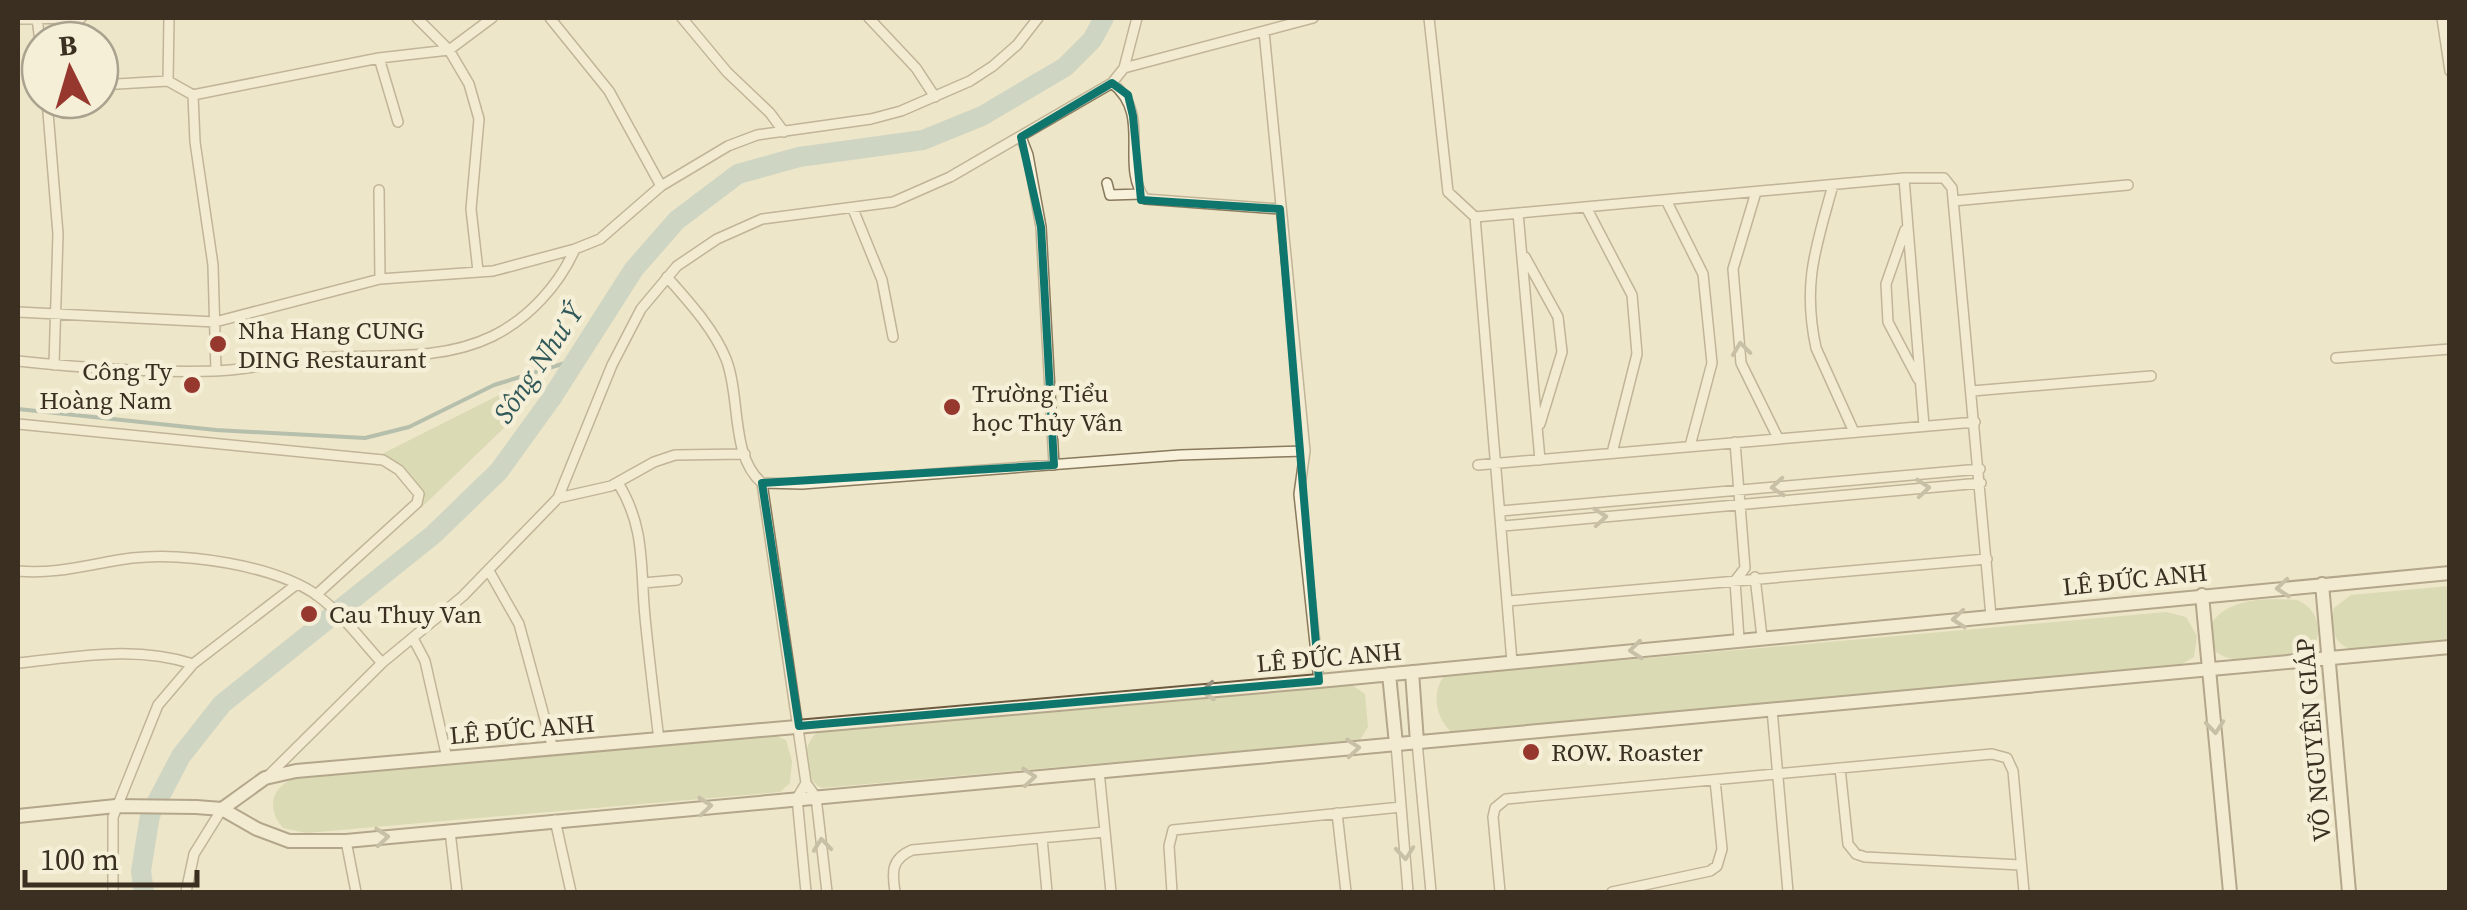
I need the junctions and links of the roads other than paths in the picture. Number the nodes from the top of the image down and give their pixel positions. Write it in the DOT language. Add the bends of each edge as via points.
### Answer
graph roads {
  1 [pos="18,18"];
  2 [pos="82,18"];
  3 [pos="169,18"];
  4 [pos="417,18"];
  5 [pos="492,18"];
  6 [pos="550,18"];
  7 [pos="682,18"];
  8 [pos="869,18"];
  9 [pos="1038,18"];
  10 [pos="1137,18"];
  11 [pos="1313,18"];
  12 [pos="1429,18"];
  13 [pos="2442,18"];
  14 [pos="37,19"];
  15 [pos="1264,31"];
  16 [pos="449,50"];
  17 [pos="379,58"];
  18 [pos="1124,68"];
  19 [pos="2450,70"];
  20 [pos="168,81"];
  21 [pos="1112,83"];
  22 [pos="120,85"];
  23 [pos="193,95"];
  24 [pos="935,97"];
  25 [pos="49,120"];
  26 [pos="398,122"];
  27 [pos="784,132"];
  28 [pos="1021,138"];
  29 [pos="1904,178"];
  30 [pos="1107,183"];
  31 [pos="1833,185"];
  32 [pos="2128,185"];
  33 [pos="661,186"];
  34 [pos="379,190"];
  35 [pos="1756,192"];
  36 [pos="1141,194"];
  37 [pos="1666,200"];
  38 [pos="1953,200"];
  39 [pos="1586,207"];
  40 [pos="853,209"];
  41 [pos="1280,209"];
  42 [pos="1518,213"];
  43 [pos="1475,217"];
  44 [pos="1908,223"];
  45 [pos="575,249"];
  46 [pos="1521,250"];
  47 [pos="478,271"];
  48 [pos="667,278"];
  49 [pos="380,280"];
  50 [pos="18,312"];
  51 [pos="58,314"];
  52 [pos="215,322"];
  53 [pos="893,338"];
  54 [pos="2450,349"];
  55 [pos="2336,358"];
  56 [pos="18,360"];
  57 [pos="54,365"];
  58 [pos="216,371"];
  59 [pos="2151,376"];
  60 [pos="1920,382"];
  61 [pos="1972,392"];
  62 [pos="1975,422"];
  63 [pos="18,424"];
  64 [pos="1924,426"];
  65 [pos="1854,432"];
  66 [pos="1537,433"];
  67 [pos="1778,438"];
  68 [pos="1735,442"];
  69 [pos="1690,446"];
  70 [pos="1305,450"];
  71 [pos="1612,453"];
  72 [pos="745,454"];
  73 [pos="1540,460"];
  74 [pos="1497,464"];
  75 [pos="1054,465"];
  76 [pos="1478,465"];
  77 [pos="1980,469"];
  78 [pos="618,483"];
  79 [pos="1981,483"];
  80 [pos="762,484"];
  81 [pos="1739,490"];
  82 [pos="558,498"];
  83 [pos="1740,505"];
  84 [pos="1501,511"];
  85 [pos="1502,526"];
  86 [pos="1987,559"];
  87 [pos="1746,568"];
  88 [pos="489,570"];
  89 [pos="18,571"];
  90 [pos="2450,573"];
  91 [pos="1758,579"];
  92 [pos="677,580"];
  93 [pos="1735,581"];
  94 [pos="643,583"];
  95 [pos="296,584"];
  96 [pos="2322,584"];
  97 [pos="2202,595"];
  98 [pos="318,596"];
  99 [pos="1508,600"];
  100 [pos="1991,616"];
  101 [pos="1762,636"];
  102 [pos="1739,639"];
  103 [pos="414,640"];
  104 [pos="2450,647"];
  105 [pos="2328,658"];
  106 [pos="1512,662"];
  107 [pos="18,663"];
  108 [pos="382,663"];
  109 [pos="193,664"];
  110 [pos="2210,668"];
  111 [pos="1412,672"];
  112 [pos="1389,674"];
  113 [pos="1319,681"];
  114 [pos="1772,709"];
  115 [pos="799,726"];
  116 [pos="659,740"];
  117 [pos="1417,742"];
  118 [pos="1396,744"];
  119 [pos="553,748"];
  120 [pos="447,758"];
  121 [pos="1840,768"];
  122 [pos="1100,770"];
  123 [pos="1778,774"];
  124 [pos="265,778"];
  125 [pos="1715,780"];
  126 [pos="806,783"];
  127 [pos="816,797"];
  128 [pos="797,798"];
  129 [pos="116,806"];
  130 [pos="1401,807"];
  131 [pos="222,809"];
  132 [pos="1337,814"];
  133 [pos="18,816"];
  134 [pos="555,820"];
  135 [pos="450,831"];
  136 [pos="1105,832"];
  137 [pos="1042,838"];
  138 [pos="346,841"];
  139 [pos="2021,865"];
  140 [pos="113,892"];
  141 [pos="186,892"];
  142 [pos="356,892"];
  143 [pos="457,892"];
  144 [pos="571,892"];
  145 [pos="806,892"];
  146 [pos="827,892"];
  147 [pos="895,892"];
  148 [pos="1047,892"];
  149 [pos="1110,892"];
  150 [pos="1172,892"];
  151 [pos="1346,892"];
  152 [pos="1408,892"];
  153 [pos="1431,892"];
  154 [pos="1500,892"];
  155 [pos="1612,892"];
  156 [pos="1788,892"];
  157 [pos="2024,892"];
  158 [pos="2230,892"];
  159 [pos="2349,892"];
  1 -- 14 [label="street"];
  2 -- 14 [label="street"];
  3 -- 20 [label="street"];
  4 -- 16 [label="street"];
  5 -- 16 [label="street"];
  6 -- 33 [label="street" via="609,91"];
  7 -- 27 [label="street"];
  8 -- 24 [label="street"];
  9 -- 24 [label="street" via="993,66"];
  10 -- 18 [label="street"];
  11 -- 15 [label="street"];
  12 -- 43 [label="street" via="1448,192"];
  13 -- 19 [label="street"];
  15 -- 18 [label="street"];
  15 -- 41 [label="street"];
  16 -- 17 [label="street"];
  16 -- 47 [label="street" via="469,84 478,118 471,208"];
  17 -- 23 [label="street"];
  17 -- 26 [label="street"];
  18 -- 21 [label="street"];
  20 -- 22 [label="street"];
  20 -- 23 [label="street"];
  21 -- 28 [label="street"];
  21 -- 36 [label="street" via="1128,95"];
  23 -- 52 [label="street"];
  24 -- 27 [label="street" via="871,119"];
  25 -- 51 [label="street"];
  27 -- 33 [label="street" via="728,146"];
  28 -- 40 [label="street" via="893,202"];
  28 -- 75 [label="street" via="1041,226"];
  29 -- 31 [label="street"];
  29 -- 38 [label="street" via="1944,178"];
  29 -- 44 [label="street"];
  30 -- 36 [label="street" via="1115,197"];
  31 -- 35 [label="street"];
  31 -- 65 [label="street" via="1808,280 1813,335"];
  32 -- 38 [label="street"];
  33 -- 45 [label="street" via="600,240"];
  34 -- 49 [label="street"];
  35 -- 37 [label="street"];
  67 -- 35 [label="street, one-way" via="1742,362 1736,307 1733,270"];
  36 -- 41 [label="street" via="1150,201"];
  37 -- 39 [label="street"];
  37 -- 69 [label="street" via="1703,274 1712,363"];
  38 -- 61 [label="street"];
  39 -- 42 [label="street"];
  39 -- 71 [label="street" via="1632,295 1638,354"];
  40 -- 48 [label="street" via="762,218 717,239"];
  40 -- 53 [label="street" via="882,280"];
  41 -- 70 [label="street"];
  42 -- 43 [label="street"];
  42 -- 46 [label="street"];
  43 -- 74 [label="street"];
  44 -- 60 [label="street"];
  44 -- 60 [label="street" via="1886,284 1888,322"];
  45 -- 47 [label="street"];
  45 -- 58 [label="street" via="542,299 495,335 466,346"];
  46 -- 66 [label="street"];
  46 -- 66 [label="street" via="1558,317 1562,352"];
  47 -- 49 [label="street"];
  48 -- 72 [label="street" via="726,358"];
  48 -- 82 [label="street" via="641,310 612,366"];
  49 -- 52 [label="street"];
  50 -- 51 [label="street"];
  51 -- 52 [label="street"];
  51 -- 57 [label="street"];
  52 -- 58 [label="street"];
  54 -- 55 [label="street"];
  56 -- 57 [label="street"];
  57 -- 58 [label="street"];
  59 -- 61 [label="street"];
  60 -- 64 [label="street"];
  61 -- 62 [label="street"];
  62 -- 64 [label="street"];
  62 -- 77 [label="street"];
  63 -- 98 [label="street" via="382,460 399,470 418,494 417,503"];
  64 -- 65 [label="street"];
  65 -- 67 [label="street"];
  66 -- 73 [label="street"];
  67 -- 68 [label="street"];
  68 -- 69 [label="street"];
  68 -- 81 [label="street"];
  69 -- 71 [label="street"];
  70 -- 75 [label="street"];
  70 -- 113 [label="street" via="1299,494"];
  71 -- 73 [label="street"];
  72 -- 78 [label="street" via="675,455"];
  72 -- 80 [label="street" via="750,473"];
  73 -- 74 [label="street"];
  74 -- 76 [label="street"];
  74 -- 84 [label="street"];
  75 -- 80 [label="street"];
  77 -- 79 [label="street"];
  77 -- 81 [label="street, one-way"];
  78 -- 82 [label="street"];
  78 -- 94 [label="street" via="640,534"];
  83 -- 79 [label="street, one-way"];
  79 -- 86 [label="street"];
  80 -- 115 [label="street"];
  81 -- 83 [label="street"];
  81 -- 84 [label="street"];
  82 -- 88 [label="street"];
  85 -- 83 [label="street, one-way"];
  83 -- 87 [label="street"];
  84 -- 85 [label="street"];
  85 -- 99 [label="street"];
  86 -- 91 [label="street"];
  86 -- 100 [label="street"];
  87 -- 91 [label="street"];
  87 -- 93 [label="street"];
  88 -- 103 [label="street"];
  88 -- 119 [label="street" via="519,624"];
  89 -- 95 [label="street" via="167,556 241,566"];
  90 -- 96 [label="street, LÊ ĐỨC ANH"];
  91 -- 93 [label="street"];
  91 -- 101 [label="street"];
  92 -- 94 [label="street"];
  93 -- 99 [label="street"];
  93 -- 102 [label="street"];
  94 -- 116 [label="street"];
  95 -- 98 [label="street"];
  95 -- 109 [label="street"];
  96 -- 97 [label="street, LÊ ĐỨC ANH, one-way"];
  96 -- 105 [label="street, VÕ NGUYÊN GIÁP"];
  97 -- 100 [label="street, LÊ ĐỨC ANH"];
  97 -- 110 [label="street"];
  98 -- 108 [label="street"];
  99 -- 106 [label="street"];
  100 -- 101 [label="street, LÊ ĐỨC ANH, one-way"];
  101 -- 102 [label="street, LÊ ĐỨC ANH"];
  102 -- 106 [label="street, LÊ ĐỨC ANH, one-way"];
  103 -- 108 [label="street"];
  103 -- 120 [label="street"];
  104 -- 105 [label="street"];
  105 -- 110 [label="street"];
  105 -- 159 [label="street, VÕ NGUYÊN GIÁP"];
  106 -- 111 [label="street, LÊ ĐỨC ANH"];
  107 -- 109 [label="street" via="120,652"];
  108 -- 124 [label="street"];
  109 -- 129 [label="street" via="151,716"];
  110 -- 114 [label="street"];
  110 -- 158 [label="street, one-way"];
  111 -- 112 [label="street, LÊ ĐỨC ANH"];
  111 -- 117 [label="street"];
  112 -- 113 [label="street, LÊ ĐỨC ANH"];
  112 -- 118 [label="street"];
  113 -- 115 [label="street, LÊ ĐỨC ANH, one-way"];
  114 -- 117 [label="street"];
  114 -- 123 [label="street"];
  115 -- 116 [label="street, LÊ ĐỨC ANH"];
  115 -- 126 [label="street"];
  116 -- 119 [label="street, LÊ ĐỨC ANH"];
  117 -- 118 [label="street"];
  117 -- 153 [label="street"];
  122 -- 118 [label="street, one-way"];
  118 -- 130 [label="street"];
  119 -- 120 [label="street, LÊ ĐỨC ANH"];
  120 -- 124 [label="street, LÊ ĐỨC ANH"];
  121 -- 123 [label="street"];
  121 -- 139 [label="street" via="1848,844 1856,854"];
  121 -- 139 [label="street" via="2007,758 2014,771"];
  127 -- 122 [label="street, one-way"];
  122 -- 136 [label="street"];
  123 -- 125 [label="street"];
  123 -- 156 [label="street"];
  124 -- 131 [label="street, LÊ ĐỨC ANH"];
  125 -- 154 [label="street" via="1506,798 1493,817"];
  125 -- 155 [label="street" via="1718,866"];
  126 -- 127 [label="street"];
  126 -- 128 [label="street"];
  127 -- 128 [label="street"];
  146 -- 127 [label="street, one-way"];
  134 -- 128 [label="street, one-way"];
  128 -- 145 [label="street"];
  129 -- 131 [label="street"];
  129 -- 133 [label="street"];
  129 -- 140 [label="street"];
  130 -- 132 [label="street"];
  130 -- 152 [label="street, one-way"];
  131 -- 138 [label="street" via="274,837"];
  131 -- 141 [label="street" via="194,854"];
  132 -- 150 [label="street" via="1173,830"];
  132 -- 151 [label="street"];
  134 -- 135 [label="street"];
  134 -- 144 [label="street"];
  138 -- 135 [label="street, one-way"];
  135 -- 143 [label="street"];
  136 -- 137 [label="street"];
  136 -- 149 [label="street"];
  137 -- 147 [label="street" via="912,850 894,864"];
  137 -- 148 [label="street"];
  138 -- 142 [label="street"];
  139 -- 157 [label="street"];
}
